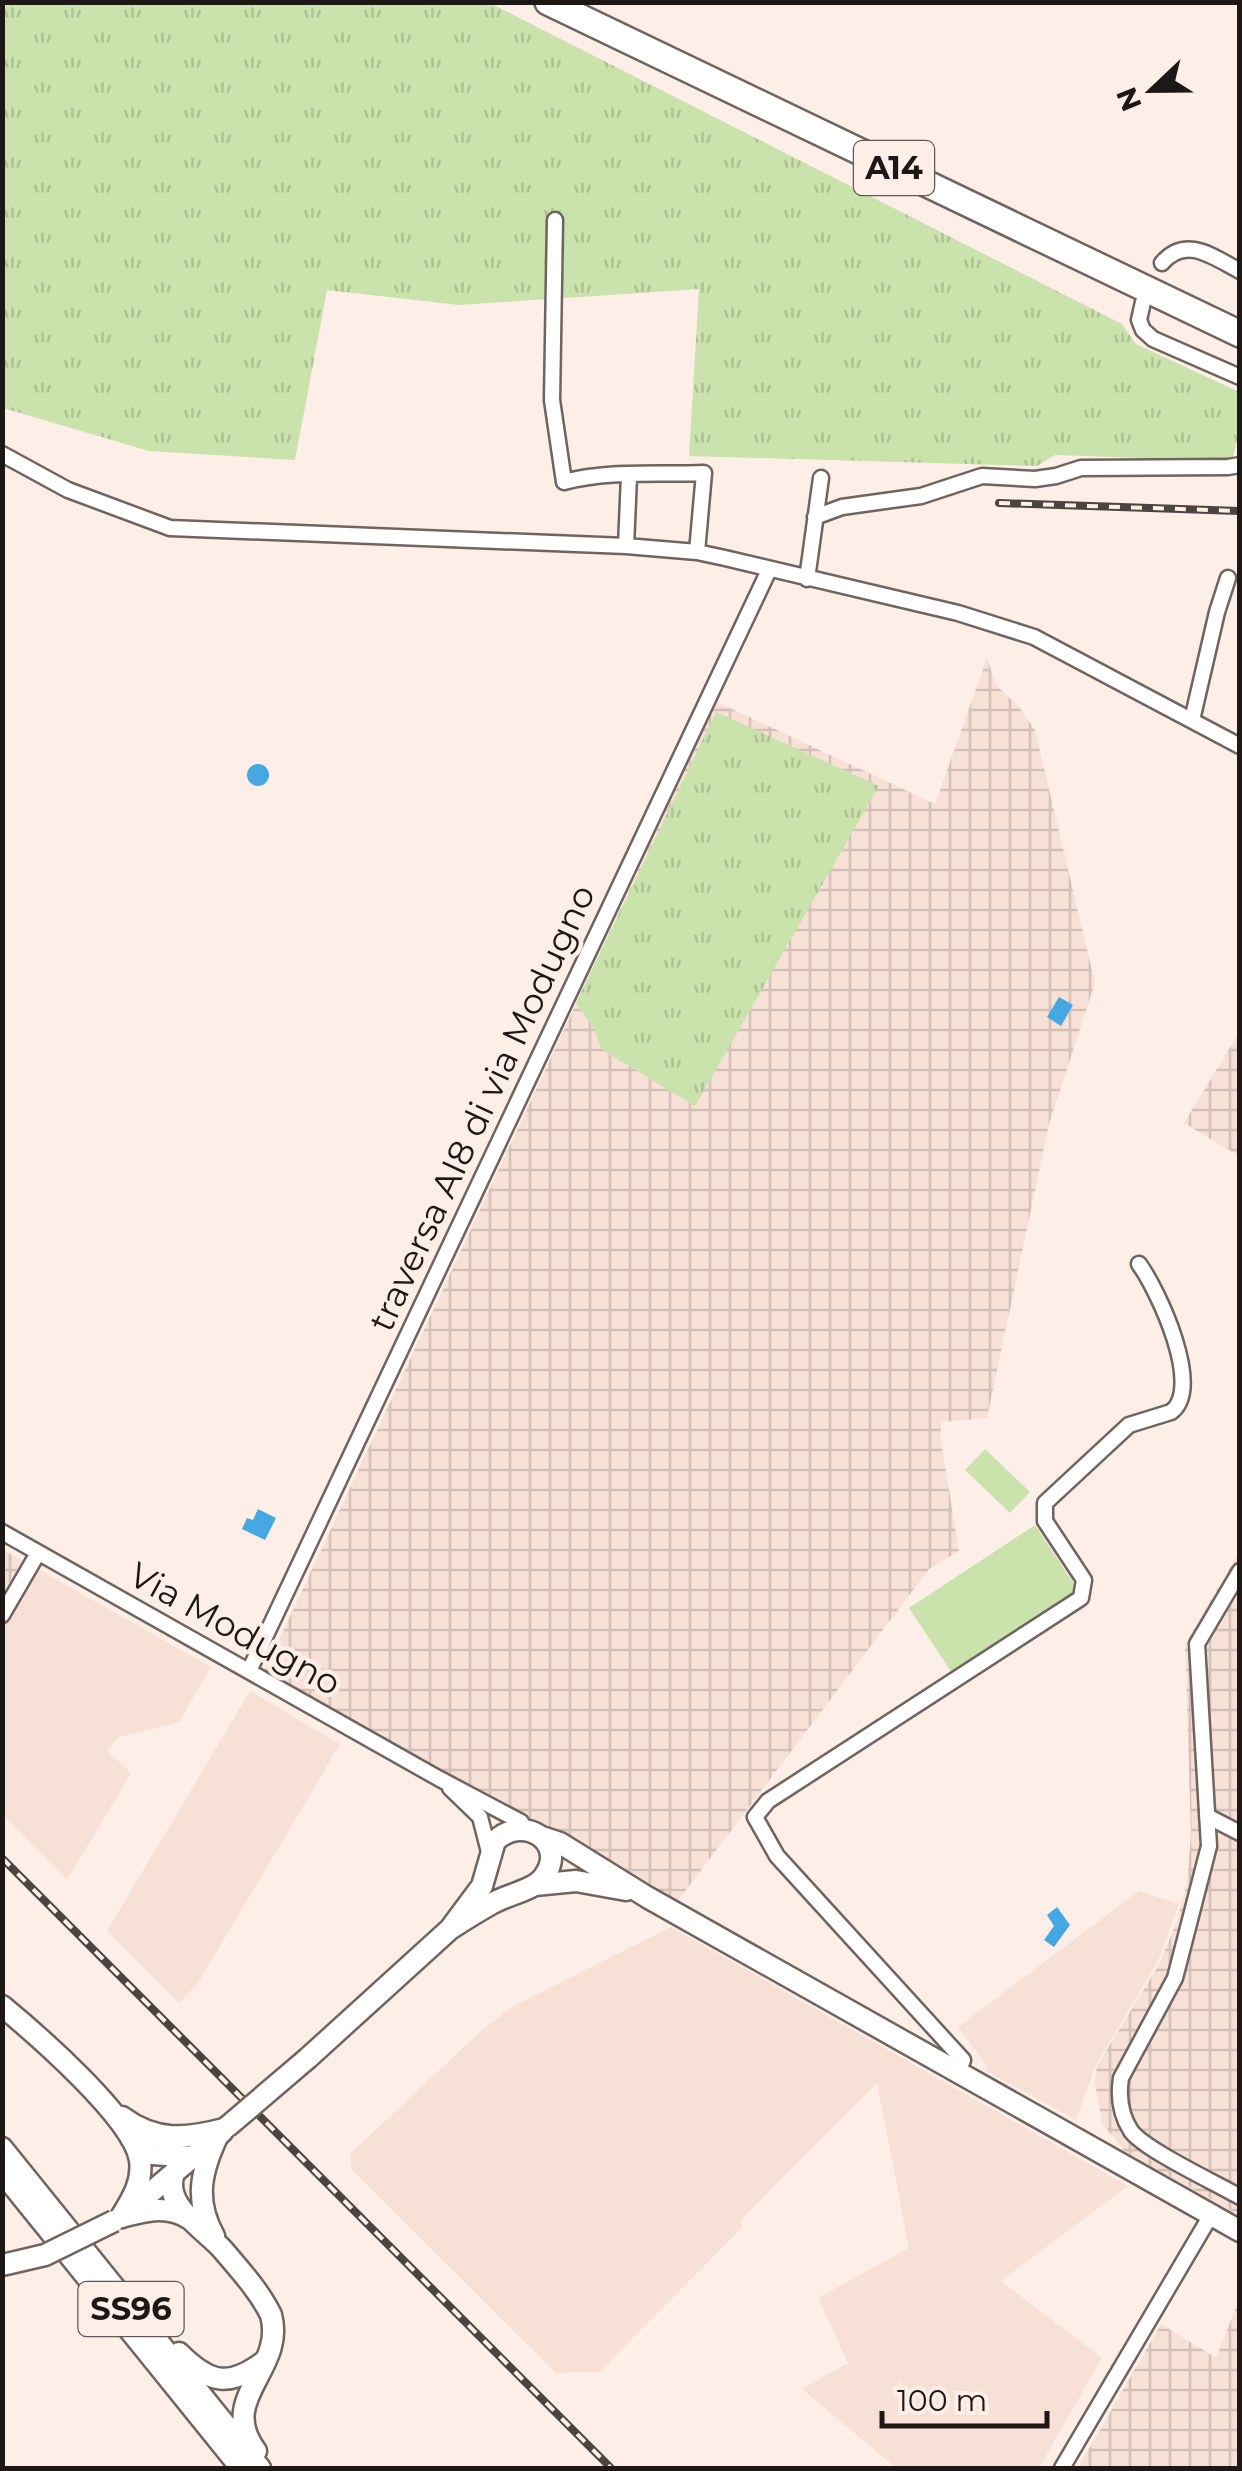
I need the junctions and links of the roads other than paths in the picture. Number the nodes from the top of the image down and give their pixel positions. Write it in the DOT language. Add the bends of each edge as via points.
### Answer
graph roads {
  1 [pos="548,2"];
  2 [pos="584,2"];
  3 [pos="555,220"];
  4 [pos="1162,263"];
  5 [pos="1240,271"];
  6 [pos="1143,302"];
  7 [pos="1240,316"];
  8 [pos="1240,334"];
  9 [pos="1240,377"];
  10 [pos="2,454"];
  11 [pos="1240,465"];
  12 [pos="629,476"];
  13 [pos="821,478"];
  14 [pos="816,517"];
  15 [pos="626,546"];
  16 [pos="697,552"];
  17 [pos="769,570"];
  18 [pos="1228,578"];
  19 [pos="807,579"];
  20 [pos="1192,720"];
  21 [pos="1240,746"];
  22 [pos="1139,1264"];
  23 [pos="2,1532"];
  24 [pos="38,1553"];
  25 [pos="1240,1571"];
  26 [pos="2,1615"];
  27 [pos="250,1671"];
  28 [pos="438,1778"];
  29 [pos="1207,1816"];
  30 [pos="533,1833"];
  31 [pos="1240,1833"];
  32 [pos="490,1859"];
  33 [pos="529,1887"];
  34 [pos="648,1896"];
  35 [pos="450,1929"];
  36 [pos="2,1996"];
  37 [pos="2,2006"];
  38 [pos="34,2032"];
  39 [pos="958,2072"];
  40 [pos="104,2103"];
  41 [pos="223,2131"];
  42 [pos="131,2138"];
  43 [pos="6,2156"];
  44 [pos="192,2158"];
  45 [pos="174,2173"];
  46 [pos="1240,2197"];
  47 [pos="1211,2215"];
  48 [pos="118,2219"];
  49 [pos="190,2219"];
  50 [pos="1240,2231"];
  51 [pos="220,2247"];
  52 [pos="88,2255"];
  53 [pos="2,2266"];
  54 [pos="267,2359"];
  55 [pos="241,2468"];
  56 [pos="260,2468"];
  57 [pos="270,2468"];
  58 [pos="1062,2468"];
  1 -- 8 [label="highway, A14"];
  2 -- 7 [label="highway, A14"];
  3 -- 12 [label="street" via="552,400 564,482 600,473"];
  4 -- 5 [label="street" via="1174,252 1197,248"];
  6 -- 9 [label="street" via="1139,320 1148,335"];
  10 -- 15 [label="street" via="68,490 170,528"];
  11 -- 14 [label="street" via="975,477 921,496"];
  12 -- 15 [label="street"];
  12 -- 16 [label="street" via="704,473"];
  13 -- 14 [label="street"];
  14 -- 19 [label="street"];
  15 -- 16 [label="street"];
  16 -- 17 [label="street"];
  17 -- 19 [label="street"];
  17 -- 27 [label="street, traversa AI8 di via Modugno"];
  18 -- 20 [label="street"];
  19 -- 20 [label="street" via="1034,637"];
  20 -- 21 [label="street"];
  22 -- 39 [label="street" via="1170,1326 1182,1396 1171,1412 1128,1425 1045,1503 1044,1522 1084,1580 1081,1598 768,1800 756,1817 778,1856 963,2060"];
  23 -- 24 [label="street, Via Modugno"];
  24 -- 26 [label="street"];
  24 -- 27 [label="street, Via Modugno"];
  25 -- 29 [label="street" via="1197,1644"];
  27 -- 28 [label="street, Via Modugno"];
  28 -- 30 [label="street, Via Modugno"];
  28 -- 32 [label="street, Via Modugno" via="480,1817"];
  29 -- 31 [label="street"];
  29 -- 46 [label="street" via="1209,1846 1175,1978 1121,2078 1120,2106 1142,2141"];
  30 -- 32 [label="main road" via="504,1832"];
  30 -- 33 [label="main road" via="550,1854 550,1867"];
  30 -- 34 [label="main road"];
  32 -- 33 [label="main road" via="501,1883"];
  32 -- 35 [label="main road" via="476,1898"];
  33 -- 34 [label="main road" via="576,1881"];
  33 -- 35 [label="main road"];
  34 -- 39 [label="main road"];
  35 -- 41 [label="main road, bridge"];
  36 -- 38 [label="main road"];
  37 -- 38 [label="main road"];
  38 -- 40 [label="main road"];
  39 -- 47 [label="main road"];
  40 -- 41 [label="main road" via="158,2136"];
  40 -- 42 [label="main road"];
  41 -- 44 [label="main road"];
  41 -- 51 [label="main road" via="204,2164 200,2194"];
  42 -- 44 [label="main road" via="153,2154"];
  42 -- 48 [label="main road" via="140,2170"];
  43 -- 52 [label="main road, SS96"];
  43 -- 55 [label="main road, SS96"];
  44 -- 45 [label="main road"];
  45 -- 48 [label="main road"];
  45 -- 49 [label="main road" via="173,2194"];
  47 -- 50 [label="main road"];
  47 -- 58 [label="street"];
  48 -- 49 [label="main road" via="160,2210"];
  48 -- 53 [label="main road, bridge" via="46,2254"];
  49 -- 51 [label="main road"];
  51 -- 54 [label="main road" via="272,2315 274,2342"];
  52 -- 54 [label="main road" via="206,2376 235,2378"];
  52 -- 56 [label="main road, SS96"];
  54 -- 57 [label="main road" via="242,2416 248,2439"];
}
